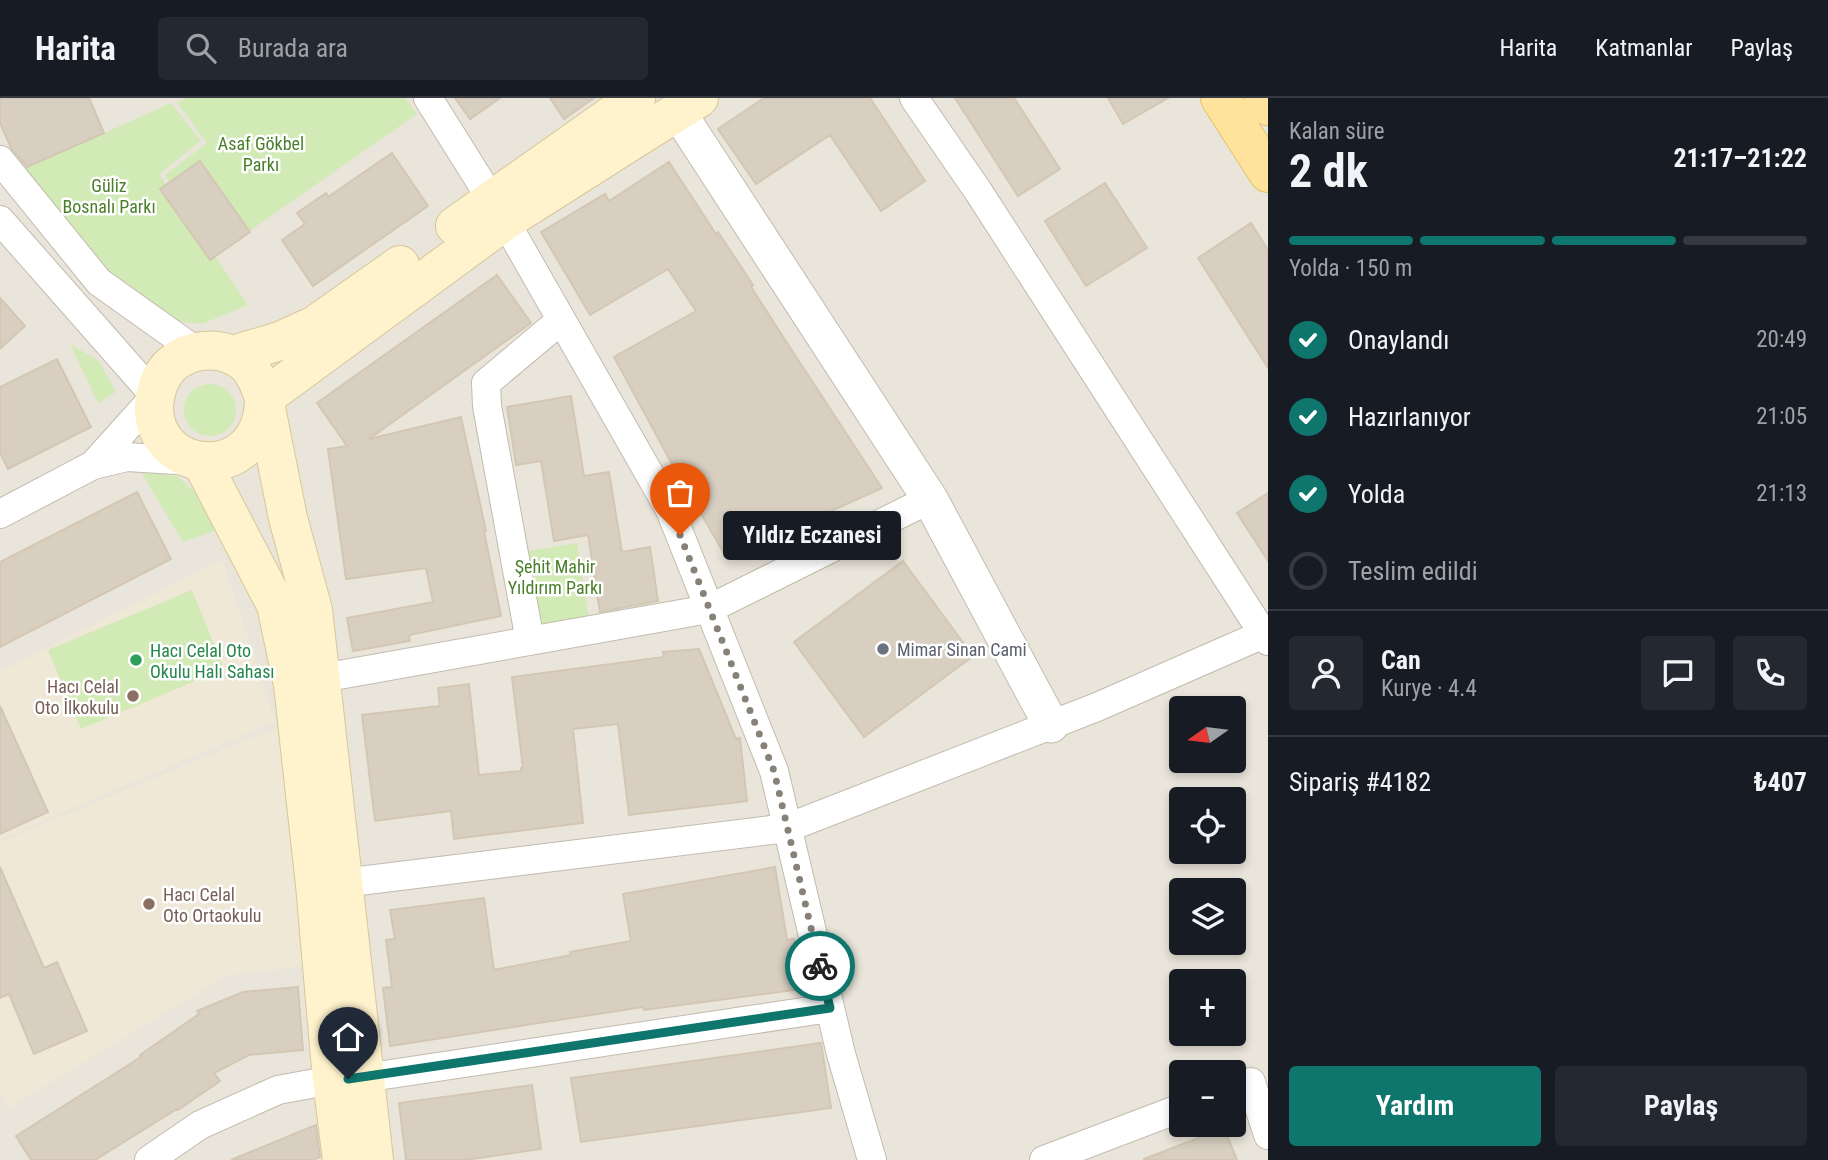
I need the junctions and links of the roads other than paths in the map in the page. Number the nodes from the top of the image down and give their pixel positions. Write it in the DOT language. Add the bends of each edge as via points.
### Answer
graph roads {
  1 [pos="428,98"];
  2 [pos="636,98"];
  3 [pos="914,98"];
  4 [pos="1220,98"];
  5 [pos="1263,98"];
  6 [pos="682,103"];
  7 [pos="1268,106"];
  8 [pos="0,160"];
  9 [pos="1268,173"];
  10 [pos="498,210"];
  11 [pos="44,215"];
  12 [pos="6,237"];
  13 [pos="560,321"];
  14 [pos="214,353"];
  15 [pos="155,396"];
  16 [pos="264,398"];
  17 [pos="201,461"];
  18 [pos="93,466"];
  19 [pos="930,499"];
  20 [pos="0,514"];
  21 [pos="709,609"];
  22 [pos="1267,636"];
  23 [pos="530,641"];
  24 [pos="322,678"];
  25 [pos="1051,725"];
  26 [pos="787,828"];
  27 [pos="343,883"];
  28 [pos="830,1008"];
  29 [pos="348,1079"];
  30 [pos="1251,1083"];
  31 [pos="1169,1113"];
  32 [pos="1268,1135"];
  33 [pos="149,1160"];
  34 [pos="342,1160"];
  35 [pos="374,1160"];
  36 [pos="872,1160"];
  37 [pos="1044,1160"];
  1 -- 10 [label="street"];
  2 -- 10 [label="main road"];
  3 -- 22 [label="street"];
  4 -- 9 [label="main road"];
  5 -- 7 [label="main road"];
  6 -- 10 [label="main road"];
  6 -- 19 [label="street"];
  8 -- 11 [label="street"];
  10 -- 13 [label="street"];
  10 -- 14 [label="main road" via="315,325 280,341"];
  10 -- 16 [label="main road"];
  11 -- 12 [label="street"];
  11 -- 14 [label="street" via="99,282"];
  12 -- 15 [label="street"];
  13 -- 21 [label="street" via="670,510"];
  13 -- 23 [label="street" via="486,383"];
  14 -- 15 [label="main road" via="181,357 159,380"];
  14 -- 16 [label="main road" via="247,365 259,380"];
  15 -- 17 [label="main road" via="159,431 184,456"];
  15 -- 18 [label="street"];
  16 -- 17 [label="main road" via="264,415 249,445 218,461"];
  16 -- 24 [label="main road" via="288,518 313,611"];
  17 -- 18 [label="street" via="127,457"];
  17 -- 29 [label="main road" via="276,605 294,699 315,885"];
  18 -- 20 [label="street"];
  19 -- 21 [label="street"];
  19 -- 25 [label="street"];
  21 -- 23 [label="street"];
  21 -- 26 [label="street" via="774,771"];
  22 -- 25 [label="street"];
  23 -- 24 [label="street"];
  24 -- 27 [label="main road"];
  25 -- 26 [label="street"];
  26 -- 27 [label="street"];
  26 -- 28 [label="street"];
  27 -- 29 [label="main road"];
  28 -- 29 [label="street"];
  28 -- 36 [label="street"];
  29 -- 33 [label="street" via="278,1090 201,1125"];
  29 -- 34 [label="main road"];
  29 -- 35 [label="main road"];
  30 -- 32 [label="street"];
  31 -- 37 [label="street"];
}
